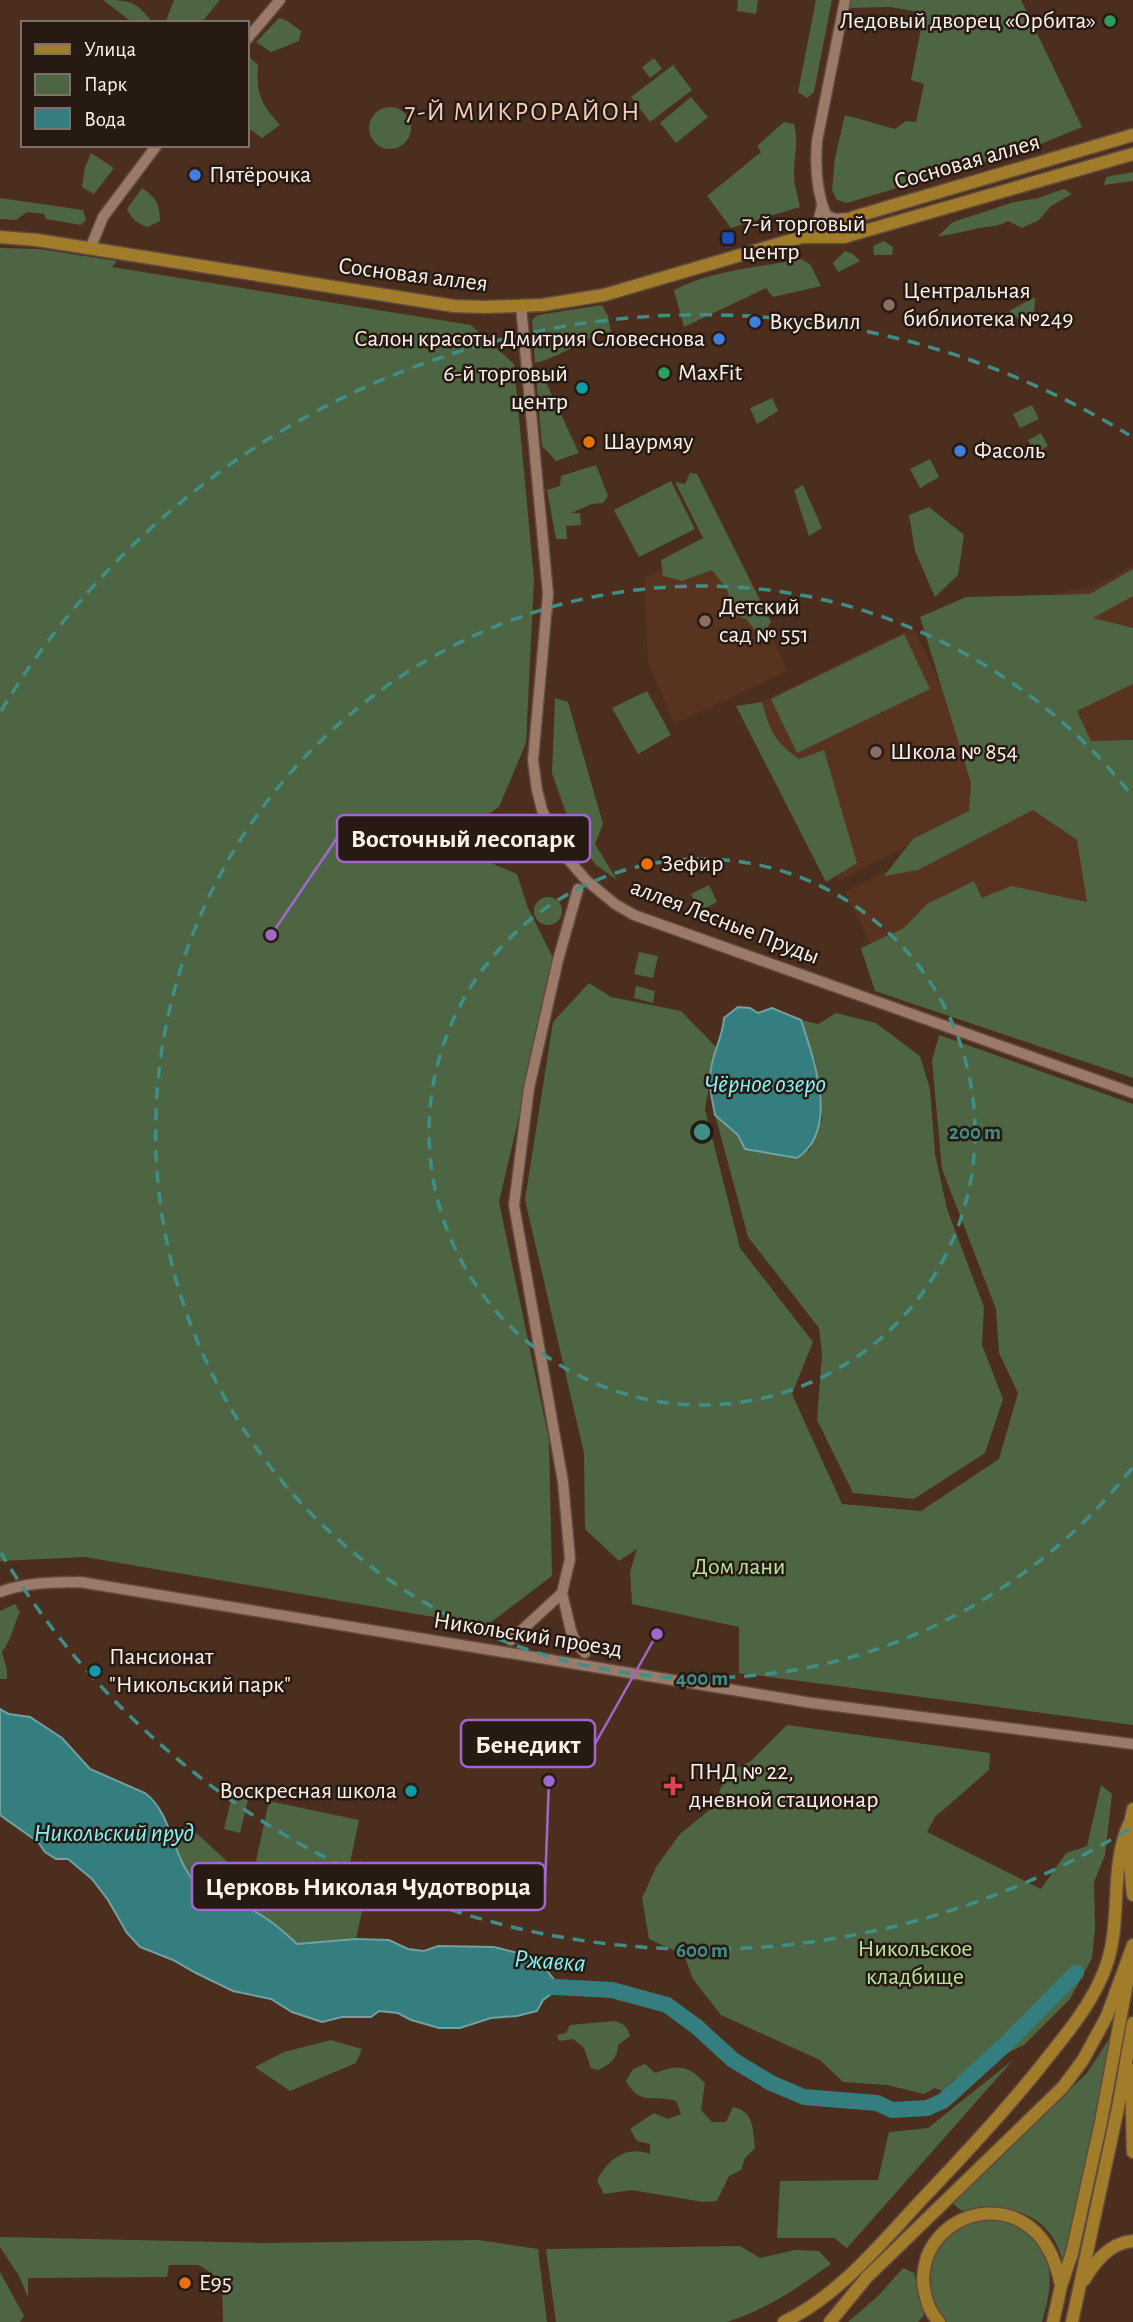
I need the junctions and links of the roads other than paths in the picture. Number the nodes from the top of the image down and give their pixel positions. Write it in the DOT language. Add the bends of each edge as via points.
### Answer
graph roads {
  1 [pos="280,0"];
  2 [pos="845,0"];
  3 [pos="248,38"];
  4 [pos="1133,135"];
  5 [pos="156,147"];
  6 [pos="1133,154"];
  7 [pos="822,206"];
  8 [pos="851,218"];
  9 [pos="815,232"];
  10 [pos="0,237"];
  11 [pos="90,249"];
  12 [pos="521,306"];
  13 [pos="578,889"];
  14 [pos="1133,1093"];
  15 [pos="0,1592"];
  16 [pos="562,1593"];
  17 [pos="511,1640"];
  18 [pos="585,1653"];
  19 [pos="1133,1744"];
  20 [pos="1133,1809"];
  21 [pos="1131,1826"];
  22 [pos="1118,1866"];
  23 [pos="1133,1895"];
  24 [pos="1133,1904"];
  25 [pos="1133,1945"];
  26 [pos="1133,2023"];
  27 [pos="1130,2041"];
  28 [pos="1133,2152"];
  29 [pos="1133,2241"];
  30 [pos="1061,2286"];
  31 [pos="1080,2287"];
  32 [pos="784,2322"];
  33 [pos="830,2322"];
  34 [pos="939,2322"];
  35 [pos="1053,2322"];
  36 [pos="1072,2322"];
  1 -- 3 [label="street"];
  2 -- 7 [label="street" via="817,141"];
  4 -- 8 [label="main road, Сосновая аллея"];
  5 -- 11 [label="street" via="103,217"];
  6 -- 9 [label="main road, Сосновая аллея" via="844,236"];
  7 -- 8 [label="street" via="830,218"];
  7 -- 9 [label="street"];
  8 -- 9 [label="main road, Сосновая аллея"];
  9 -- 12 [label="main road, Сосновая аллея" via="607,294"];
  10 -- 11 [label="main road, Сосновая аллея"];
  11 -- 12 [label="main road, Сосновая аллея" via="454,306"];
  12 -- 14 [label="street, аллея Лесные Пруды" via="548,594 533,760 542,810 560,850 586,880 634,915"];
  13 -- 16 [label="street" via="528,1088 514,1205 563,1482 570,1559"];
  15 -- 19 [label="street, Никольский проезд" via="41,1583 80,1582 812,1703"];
  16 -- 17 [label="street"];
  16 -- 18 [label="street" via="575,1646"];
  20 -- 21 [label="main road"];
  21 -- 22 [label="main road" via="1122,1840"];
  21 -- 23 [label="main road"];
  22 -- 24 [label="main road"];
  22 -- 32 [label="main road" via="1112,1949 1100,1982 1073,2025 999,2118 858,2267"];
  25 -- 30 [label="main road" via="1101,2122"];
  25 -- 33 [label="main road" via="1107,2016 1070,2078 867,2277"];
  26 -- 27 [label="main road"];
  27 -- 28 [label="main road"];
  27 -- 31 [label="main road"];
  29 -- 31 [label="main road" via="1110,2249"];
  30 -- 34 [label="main road" via="1047,2246 1025,2223 999,2214 972,2215 941,2233 924,2265 926,2301"];
  30 -- 35 [label="main road"];
  31 -- 36 [label="main road"];
}
